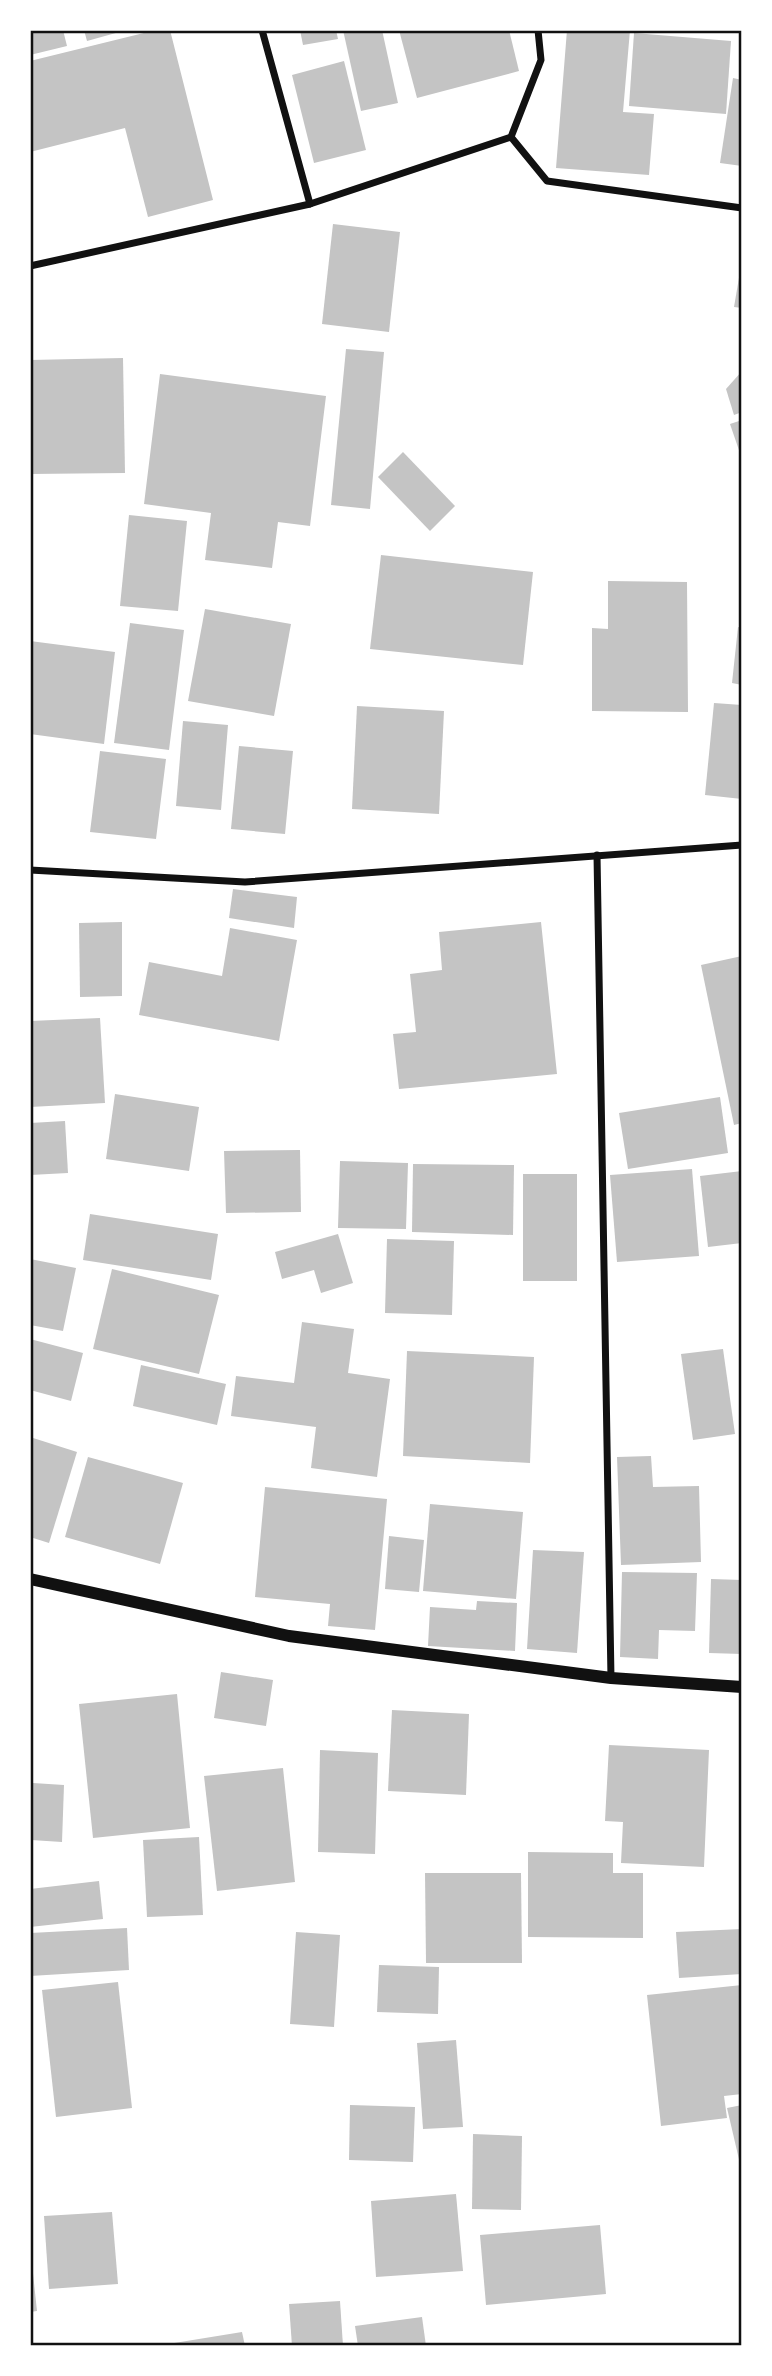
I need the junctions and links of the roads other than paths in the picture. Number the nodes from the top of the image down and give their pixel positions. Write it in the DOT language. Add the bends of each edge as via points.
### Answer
graph roads {
  1 [pos="262,30"];
  2 [pos="538,30"];
  3 [pos="511,136"];
  4 [pos="310,204"];
  5 [pos="742,208"];
  6 [pos="30,266"];
  7 [pos="742,845"];
  8 [pos="597,855"];
  9 [pos="30,870"];
  10 [pos="30,1579"];
  11 [pos="611,1678"];
  12 [pos="742,1687"];
  1 -- 4 [label="street"];
  2 -- 3 [label="street" via="541,60"];
  3 -- 4 [label="street"];
  3 -- 5 [label="street" via="547,181"];
  4 -- 6 [label="street"];
  7 -- 8 [label="street"];
  8 -- 9 [label="street" via="245,882"];
  8 -- 11 [label="street"];
  10 -- 11 [label="street" via="289,1636"];
  11 -- 12 [label="street"];
}
